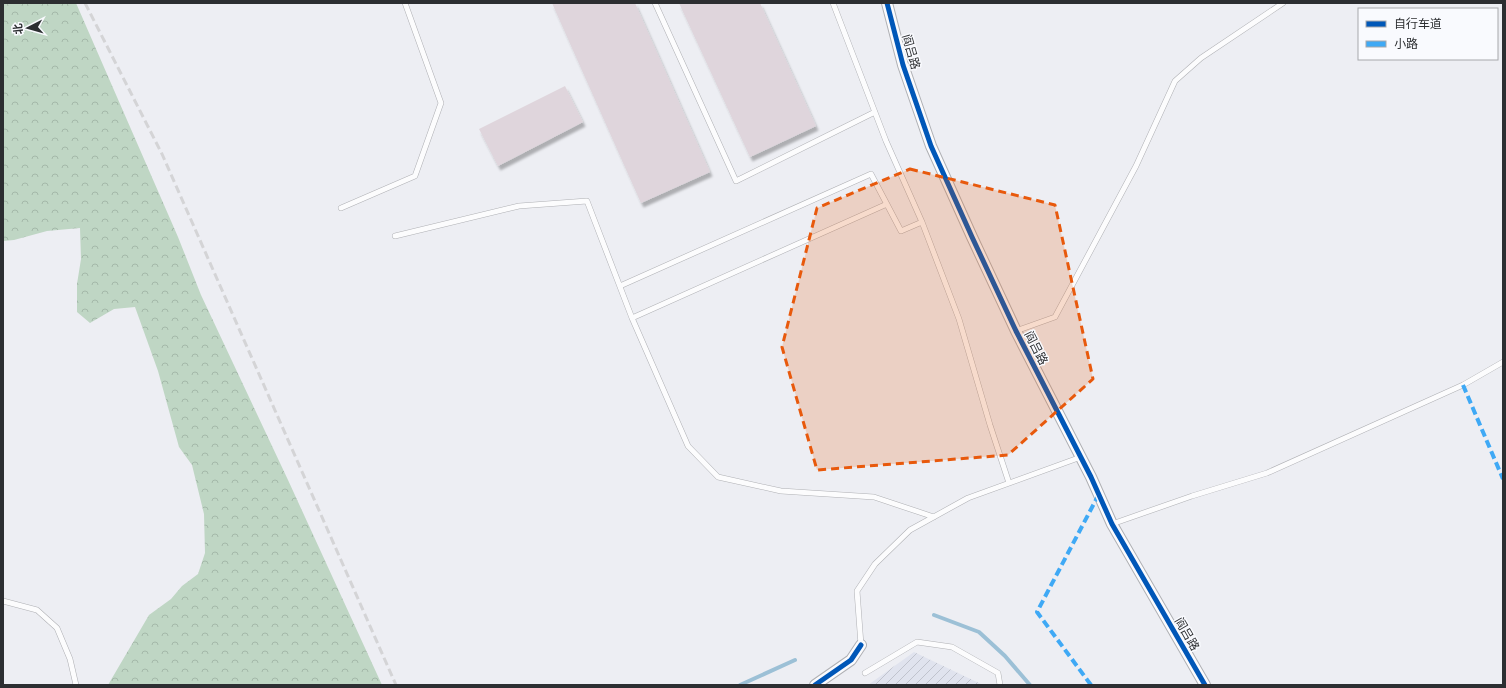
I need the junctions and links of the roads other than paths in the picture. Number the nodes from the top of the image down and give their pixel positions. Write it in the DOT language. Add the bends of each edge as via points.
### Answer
graph roads {
  1 [pos="405,3"];
  2 [pos="656,3"];
  3 [pos="833,3"];
  4 [pos="887,3"];
  5 [pos="1283,3"];
  6 [pos="875,112"];
  7 [pos="887,204"];
  8 [pos="341,208"];
  9 [pos="922,222"];
  10 [pos="396,236"];
  11 [pos="620,286"];
  12 [pos="632,318"];
  13 [pos="1016,331"];
  14 [pos="1503,362"];
  15 [pos="1081,457"];
  16 [pos="1009,483"];
  17 [pos="934,517"];
  18 [pos="1112,524"];
  19 [pos="3,601"];
  20 [pos="860,645"];
  21 [pos="865,673"];
  22 [pos="76,685"];
  23 [pos="815,685"];
  24 [pos="1000,685"];
  25 [pos="1205,685"];
  1 -- 8 [label="lane" via="441,103 415,176"];
  2 -- 6 [label="lane" via="736,181"];
  3 -- 6 [label="lane"];
  4 -- 13 [label="street, 阎吕路" via="903,65 931,146"];
  5 -- 13 [label="lane" via="1201,58 1175,81 1136,166 1055,317"];
  6 -- 9 [label="lane"];
  7 -- 9 [label="lane" via="901,230"];
  7 -- 11 [label="lane" via="871,174"];
  7 -- 12 [label="lane"];
  9 -- 16 [label="lane" via="959,319"];
  10 -- 11 [label="lane" via="519,206 587,201"];
  11 -- 12 [label="lane"];
  12 -- 17 [label="lane" via="688,446 718,478 780,492 874,497"];
  13 -- 15 [label="street, 阎吕路"];
  14 -- 18 [label="lane" via="1463,385 1267,473"];
  15 -- 16 [label="lane"];
  15 -- 18 [label="street, 阎吕路"];
  16 -- 17 [label="lane" via="968,498"];
  17 -- 20 [label="lane" via="910,530 875,564 857,590"];
  18 -- 25 [label="street, 阎吕路"];
  19 -- 22 [label="lane" via="37,610 57,628 70,659"];
  20 -- 23 [label="street" via="851,660"];
  21 -- 24 [label="lane" via="917,642 952,647 998,672"];
}
